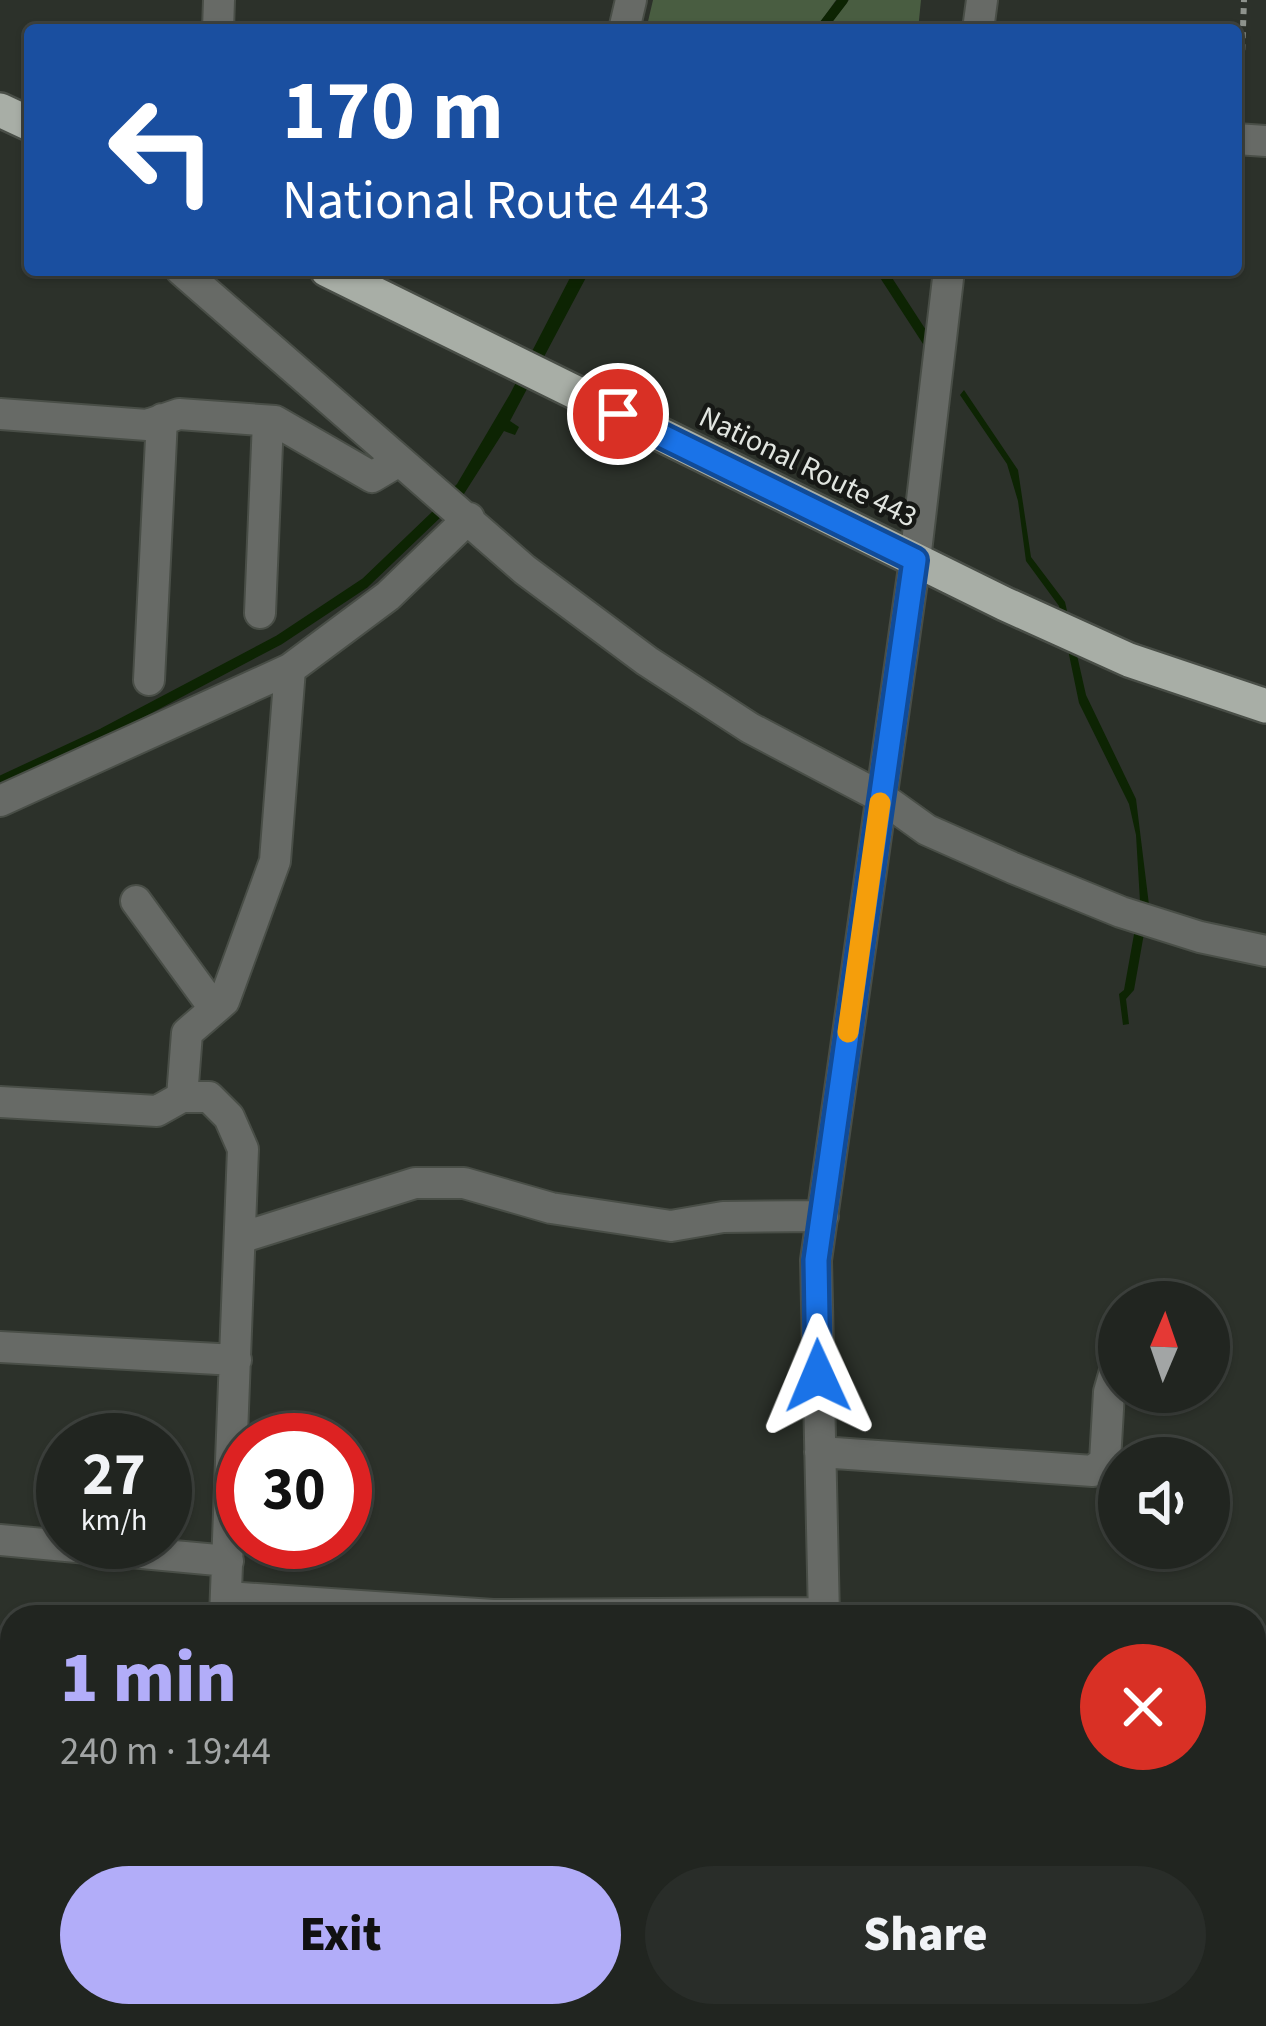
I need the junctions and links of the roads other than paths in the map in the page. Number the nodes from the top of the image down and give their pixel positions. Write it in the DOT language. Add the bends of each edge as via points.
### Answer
graph roads {
  1 [pos="188,276"];
  2 [pos="339,276"];
  3 [pos="948,276"];
  4 [pos="0,414"];
  5 [pos="162,419"];
  6 [pos="268,421"];
  7 [pos="399,461"];
  8 [pos="469,518"];
  9 [pos="915,560"];
  10 [pos="260,614"];
  11 [pos="290,669"];
  12 [pos="149,680"];
  13 [pos="1266,706"];
  14 [pos="881,796"];
  15 [pos="0,801"];
  16 [pos="136,902"];
  17 [pos="1266,951"];
  18 [pos="214,1008"];
  19 [pos="182,1097"];
  20 [pos="0,1102"];
  21 [pos="823,1216"];
  22 [pos="240,1238"];
  23 [pos="0,1347"];
  24 [pos="236,1360"];
  25 [pos="234,1413"];
  26 [pos="1108,1413"];
  27 [pos="820,1452"];
  28 [pos="0,1540"];
  29 [pos="216,1561"];
  30 [pos="229,1569"];
  31 [pos="226,1605"];
  32 [pos="824,1605"];
  1 -- 7 [label="street"];
  2 -- 9 [label="highway, National Route 443"];
  3 -- 9 [label="street"];
  4 -- 5 [label="street" via="147,425"];
  5 -- 6 [label="street"];
  5 -- 12 [label="street"];
  6 -- 7 [label="street" via="372,477"];
  6 -- 10 [label="street"];
  7 -- 8 [label="street"];
  8 -- 11 [label="street" via="388,596"];
  8 -- 14 [label="street" via="647,661 750,728"];
  9 -- 13 [label="highway, National Route 443" via="1130,660"];
  9 -- 14 [label="street"];
  11 -- 15 [label="street"];
  11 -- 18 [label="street" via="275,860 224,1000"];
  14 -- 17 [label="street" via="927,830 1121,912"];
  14 -- 21 [label="street"];
  16 -- 18 [label="street"];
  18 -- 19 [label="street" via="187,1033"];
  19 -- 20 [label="street" via="158,1111"];
  19 -- 22 [label="street" via="209,1096 243,1149"];
  21 -- 22 [label="street" via="723,1216 671,1226 550,1208 464,1183 415,1184"];
  21 -- 27 [label="street" via="816,1260"];
  22 -- 24 [label="street"];
  23 -- 24 [label="street"];
  24 -- 25 [label="street"];
  26 -- 27 [label="street" via="1105,1461 1093,1471"];
  27 -- 32 [label="street"];
  28 -- 29 [label="street"];
  30 -- 31 [label="street"];
}
